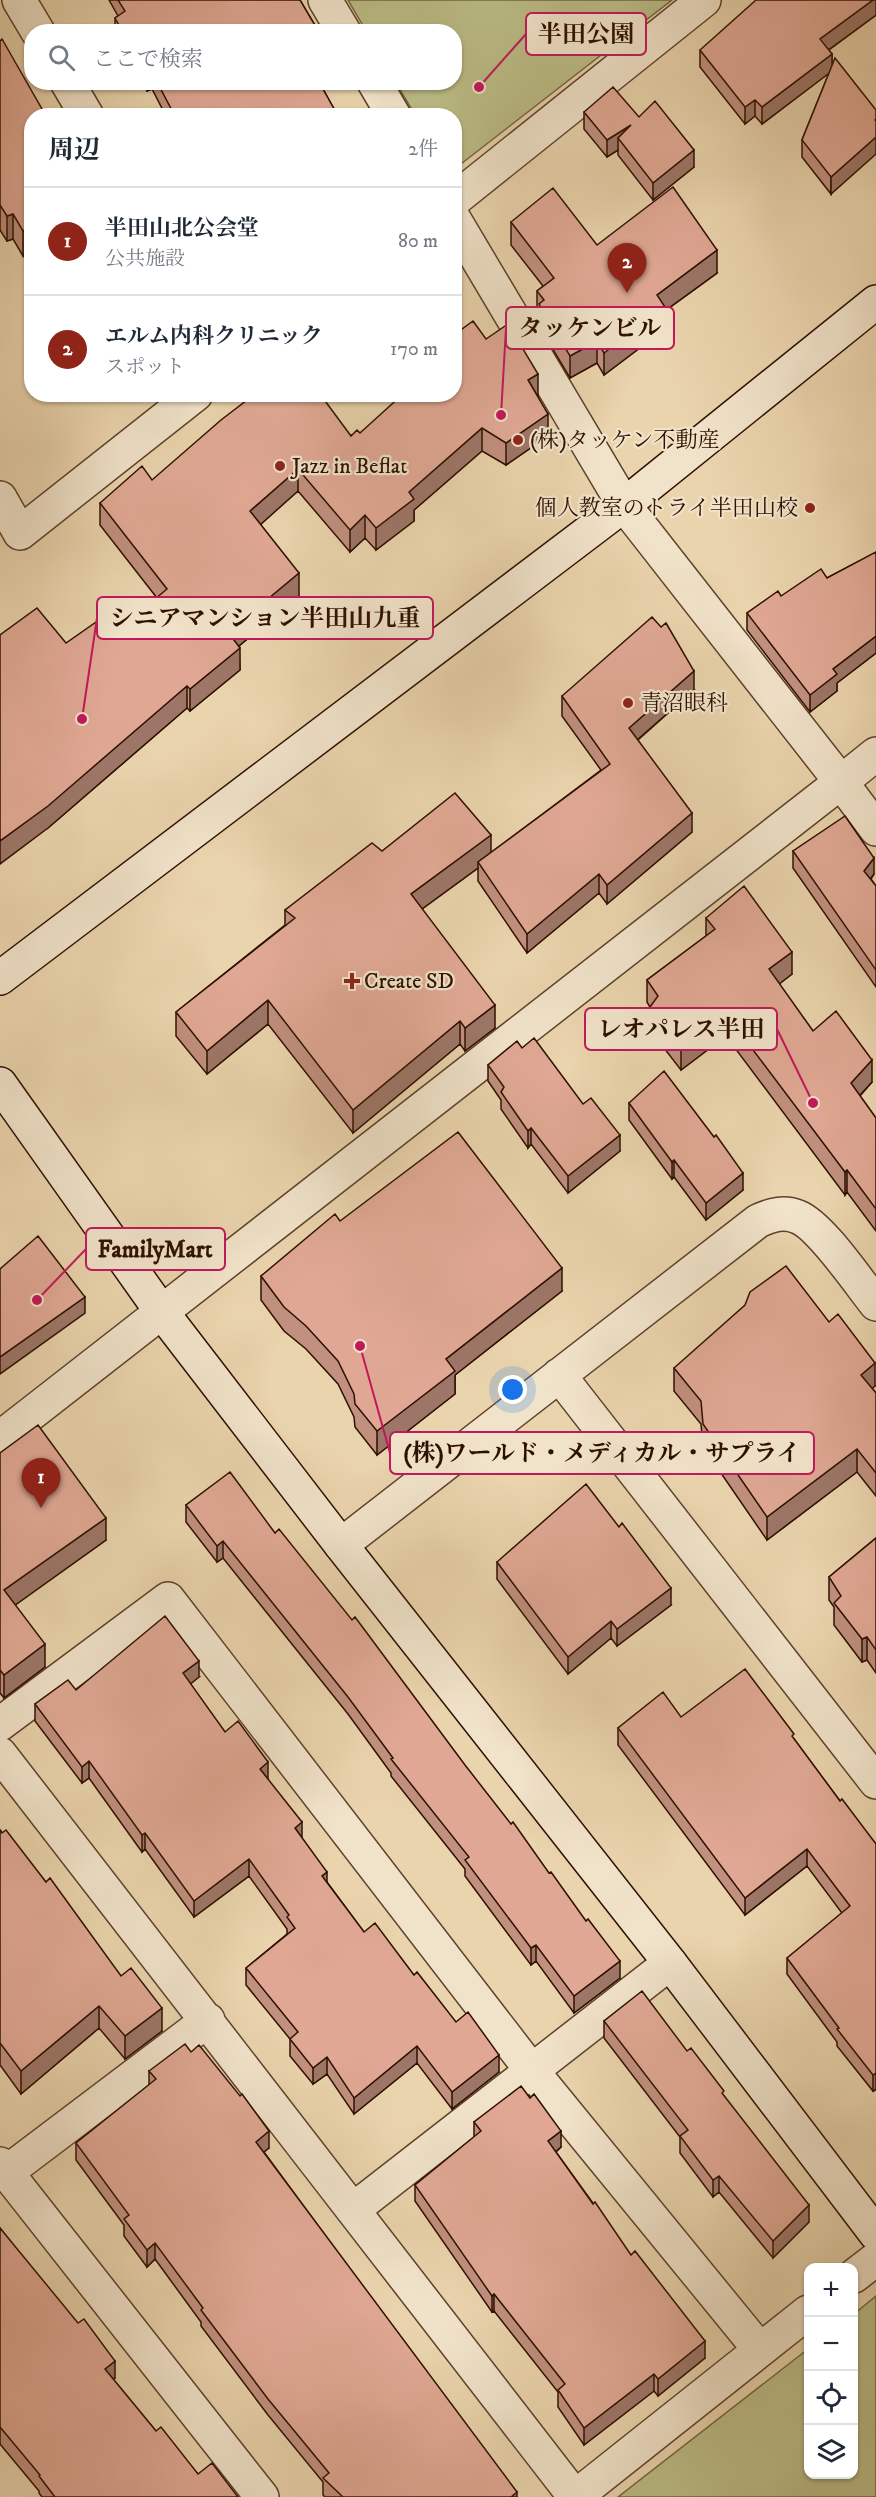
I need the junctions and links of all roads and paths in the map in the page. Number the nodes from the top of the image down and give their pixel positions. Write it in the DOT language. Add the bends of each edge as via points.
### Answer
graph roads {
  1 [pos="19,0"];
  2 [pos="326,0"];
  3 [pos="704,0"];
  4 [pos="33,24"];
  5 [pos="340,24"];
  6 [pos="72,90"];
  7 [pos="379,90"];
  8 [pos="82,108"];
  9 [pos="389,108"];
  10 [pos="462,194"];
  11 [pos="462,232"];
  12 [pos="876,302"];
  13 [pos="186,402"];
  14 [pos="0,498"];
  15 [pos="624,505"];
  16 [pos="876,754"];
  17 [pos="841,782"];
  18 [pos="876,828"];
  19 [pos="0,978"];
  20 [pos="0,1084"];
  21 [pos="876,1304"];
  22 [pos="161,1311"];
  23 [pos="559,1375"];
  24 [pos="0,1438"];
  25 [pos="341,1545"];
  26 [pos="0,1724"];
  27 [pos="0,1754"];
  28 [pos="876,1782"];
  29 [pos="670,1963"];
  30 [pos="208,2020"];
  31 [pos="532,2071"];
  32 [pos="3,2168"];
  33 [pos="354,2210"];
  34 [pos="876,2234"];
  35 [pos="876,2259"];
  36 [pos="858,2273"];
  37 [pos="804,2315"];
  38 [pos="760,2350"];
  39 [pos="262,2497"];
  40 [pos="575,2497"];
  1 -- 4 [label="street"];
  2 -- 5 [label="street"];
  3 -- 10 [label="street"];
  6 -- 8 [label="street"];
  7 -- 9 [label="street"];
  11 -- 15 [label="street"];
  12 -- 15 [label="street"];
  13 -- 14 [label="street" via="20,533"];
  15 -- 17 [label="street"];
  15 -- 19 [label="street"];
  16 -- 17 [label="street"];
  17 -- 18 [label="street"];
  17 -- 22 [label="street"];
  20 -- 22 [label="street"];
  21 -- 23 [label="street" via="812,1224 797,1216 777,1213 758,1221"];
  22 -- 24 [label="street"];
  22 -- 25 [label="street"];
  23 -- 25 [label="street"];
  23 -- 28 [label="street"];
  25 -- 29 [label="street"];
  26 -- 31 [label="street" via="168,1599"];
  27 -- 30 [label="street"];
  29 -- 31 [label="street"];
  29 -- 34 [label="street"];
  30 -- 32 [label="street"];
  30 -- 33 [label="street"];
  31 -- 33 [label="street"];
  31 -- 38 [label="street"];
  32 -- 39 [label="street"];
  33 -- 40 [label="street"];
  35 -- 36 [label="street"];
  37 -- 38 [label="street"];
  38 -- 40 [label="street"];
}
